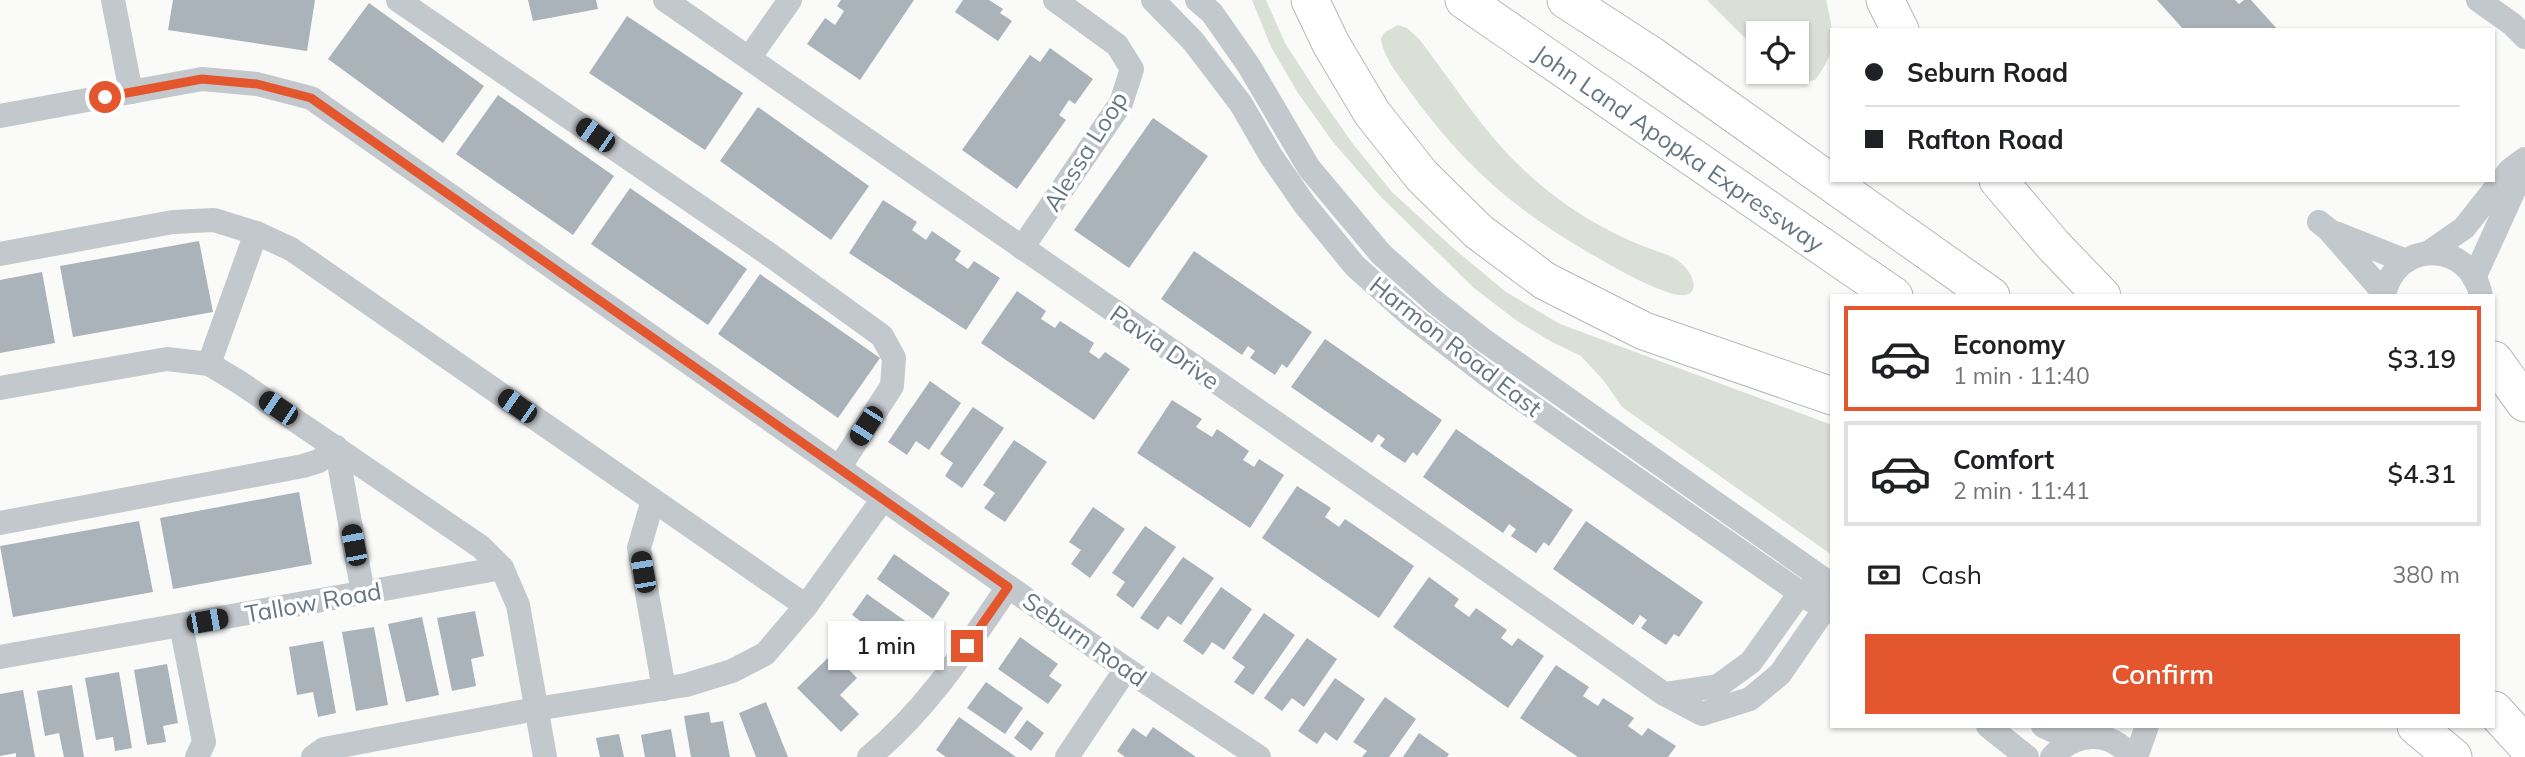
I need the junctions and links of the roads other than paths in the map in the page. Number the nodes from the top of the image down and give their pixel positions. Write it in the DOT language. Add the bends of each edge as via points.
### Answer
graph roads {
  1 [pos="113,0"];
  2 [pos="398,0"];
  3 [pos="665,0"];
  4 [pos="790,0"];
  5 [pos="1055,0"];
  6 [pos="1153,0"];
  7 [pos="1197,0"];
  8 [pos="1310,0"];
  9 [pos="1464,0"];
  10 [pos="1566,0"];
  11 [pos="1584,0"];
  12 [pos="1885,0"];
  13 [pos="2478,0"];
  14 [pos="1899,28"];
  15 [pos="2525,37"];
  16 [pos="1651,55"];
  17 [pos="749,58"];
  18 [pos="131,92"];
  19 [pos="0,116"];
  20 [pos="2525,159"];
  21 [pos="2525,166"];
  22 [pos="1830,182"];
  23 [pos="1830,182"];
  24 [pos="2000,182"];
  25 [pos="256,233"];
  26 [pos="1022,248"];
  27 [pos="0,254"];
  28 [pos="2417,257"];
  29 [pos="2478,287"];
  30 [pos="1891,294"];
  31 [pos="1988,294"];
  32 [pos="2100,294"];
  33 [pos="2384,294"];
  34 [pos="2495,361"];
  35 [pos="209,364"];
  36 [pos="0,388"];
  37 [pos="1830,395"];
  38 [pos="2525,403"];
  39 [pos="336,447"];
  40 [pos="839,468"];
  41 [pos="883,499"];
  42 [pos="653,500"];
  43 [pos="0,523"];
  44 [pos="502,568"];
  45 [pos="1830,584"];
  46 [pos="1008,587"];
  47 [pos="363,593"];
  48 [pos="1800,593"];
  49 [pos="806,606"];
  50 [pos="1828,612"];
  51 [pos="181,625"];
  52 [pos="0,657"];
  53 [pos="1126,669"];
  54 [pos="664,689"];
  55 [pos="1664,694"];
  56 [pos="536,709"];
  57 [pos="2495,711"];
  58 [pos="1991,728"];
  59 [pos="2054,728"];
  60 [pos="2146,728"];
  61 [pos="2418,728"];
  62 [pos="2431,728"];
  63 [pos="2089,734"];
  64 [pos="2525,744"];
  65 [pos="197,757"];
  66 [pos="313,757"];
  67 [pos="545,757"];
  68 [pos="869,757"];
  69 [pos="1067,757"];
  70 [pos="1259,757"];
  71 [pos="2027,757"];
  72 [pos="2052,757"];
  73 [pos="2131,757"];
  74 [pos="2136,757"];
  75 [pos="2453,757"];
  76 [pos="2460,757"];
  1 -- 18 [label="street"];
  2 -- 40 [label="street" via="882,336 894,358 892,386"];
  3 -- 17 [label="street, Pavia Drive"];
  4 -- 17 [label="street"];
  5 -- 26 [label="street, Alessa Loop" via="1117,45 1132,69 1121,103"];
  6 -- 48 [label="street, Harmon Road East" via="1241,104 1270,156 1355,266 1491,378"];
  7 -- 45 [label="street, Harmon Road East" via="1212,13 1249,66 1309,168 1381,254 1482,339"];
  8 -- 37 [label="highway" via="1371,113 1422,176 1479,232 1545,281 1644,331"];
  9 -- 30 [label="highway, John Land Apopka Expressway"];
  10 -- 16 [label="highway"];
  11 -- 16 [label="highway"];
  12 -- 14 [label="highway"];
  13 -- 15 [label="street"];
  16 -- 23 [label="highway"];
  17 -- 26 [label="street, Pavia Drive"];
  18 -- 19 [label="street, Seburn Road"];
  18 -- 40 [label="street, Seburn Road" via="202,79 257,84 311,98"];
  20 -- 28 [label="street" via="2510,170 2464,228"];
  21 -- 29 [label="street"];
  22 -- 31 [label="highway"];
  24 -- 32 [label="highway"];
  25 -- 27 [label="street" via="214,220 173,222"];
  25 -- 35 [label="street"];
  25 -- 42 [label="street" via="291,249"];
  26 -- 55 [label="street, Pavia Drive"];
  28 -- 29 [label="street" via="2444,254 2459,261"];
  28 -- 33 [label="street" via="2389,278"];
  28 -- 33 [label="street" via="2324,226"];
  34 -- 38 [label="highway"];
  35 -- 36 [label="street" via="167,359"];
  35 -- 39 [label="street"];
  39 -- 43 [label="street" via="319,461 303,466"];
  39 -- 44 [label="street" via="481,547"];
  39 -- 47 [label="street"];
  40 -- 41 [label="street, Seburn Road"];
  41 -- 46 [label="street, Seburn Road"];
  41 -- 49 [label="street"];
  42 -- 49 [label="street"];
  42 -- 54 [label="street" via="639,548"];
  44 -- 47 [label="street, Tallow Road"];
  44 -- 56 [label="street" via="518,605"];
  45 -- 48 [label="street"];
  45 -- 50 [label="street, Pavia Drive"];
  46 -- 53 [label="street, Seburn Road"];
  46 -- 68 [label="street" via="940,687"];
  47 -- 51 [label="street, Tallow Road"];
  48 -- 50 [label="street, Harmon Road East"];
  48 -- 55 [label="street" via="1751,662 1718,686"];
  49 -- 54 [label="street" via="765,654 732,671"];
  50 -- 55 [label="street, Pavia Drive" via="1780,674 1750,699 1702,714"];
  51 -- 52 [label="street, Tallow Road"];
  51 -- 65 [label="street" via="204,742"];
  53 -- 69 [label="street"];
  53 -- 70 [label="street, Seburn Road"];
  54 -- 56 [label="street"];
  56 -- 66 [label="street" via="324,749"];
  56 -- 67 [label="street"];
  57 -- 64 [label="highway"];
  58 -- 71 [label="street"];
  59 -- 63 [label="street"];
  60 -- 74 [label="street"];
  61 -- 75 [label="highway"];
  62 -- 76 [label="highway"];
  63 -- 72 [label="street"];
  63 -- 73 [label="street" via="2115,742"];
}
